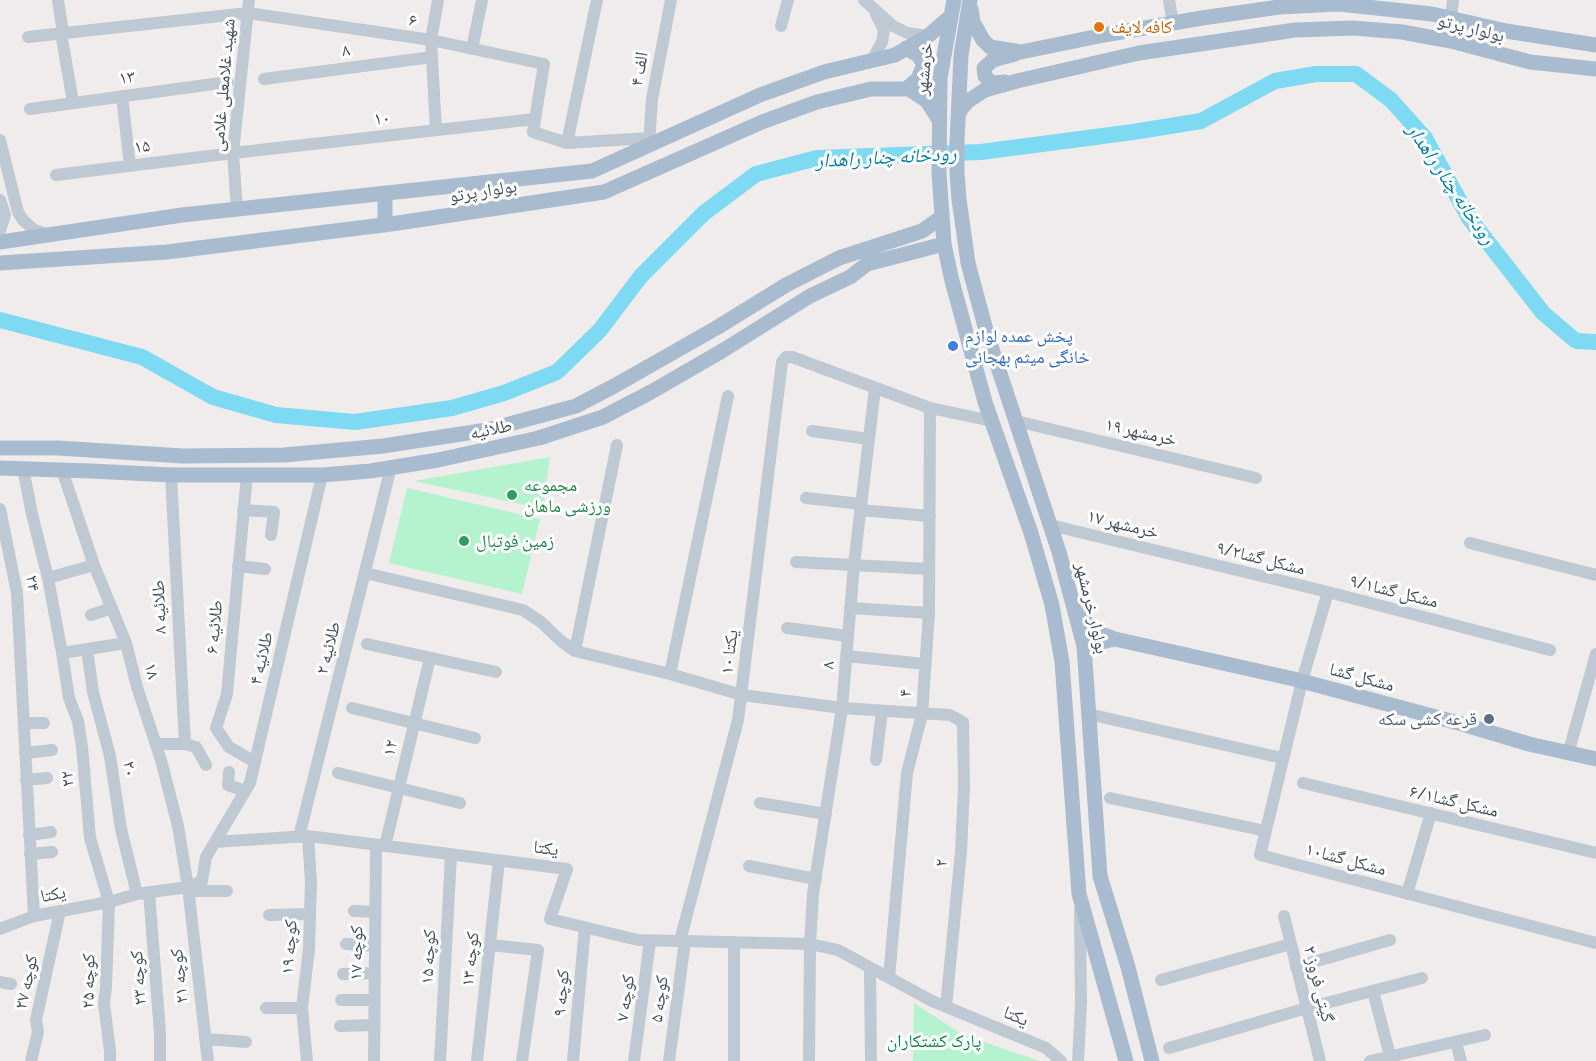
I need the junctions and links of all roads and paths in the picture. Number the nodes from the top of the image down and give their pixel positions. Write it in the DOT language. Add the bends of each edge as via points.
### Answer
graph roads {
  1 [pos="58,0"];
  2 [pos="438,0"];
  3 [pos="482,0"];
  4 [pos="597,0"];
  5 [pos="671,0"];
  6 [pos="788,0"];
  7 [pos="954,0"];
  8 [pos="970,0"];
  9 [pos="1169,0"];
  10 [pos="1454,0"];
  11 [pos="869,4"];
  12 [pos="249,6"];
  13 [pos="950,17"];
  14 [pos="1451,19"];
  15 [pos="1173,23"];
  16 [pos="781,26"];
  17 [pos="62,33"];
  18 [pos="928,36"];
  19 [pos="28,37"];
  20 [pos="1538,37"];
  21 [pos="431,40"];
  22 [pos="1596,45"];
  23 [pos="906,48"];
  24 [pos="472,49"];
  25 [pos="1021,52"];
  26 [pos="432,57"];
  27 [pos="872,60"];
  28 [pos="1530,62"];
  29 [pos="1596,69"];
  30 [pos="264,80"];
  31 [pos="1017,81"];
  32 [pos="228,82"];
  33 [pos="906,89"];
  34 [pos="122,96"];
  35 [pos="752,99"];
  36 [pos="73,102"];
  37 [pos="30,108"];
  38 [pos="958,116"];
  39 [pos="535,119"];
  40 [pos="939,120"];
  41 [pos="762,122"];
  42 [pos="436,130"];
  43 [pos="0,140"];
  44 [pos="649,141"];
  45 [pos="567,143"];
  46 [pos="233,153"];
  47 [pos="130,166"];
  48 [pos="957,172"];
  49 [pos="56,175"];
  50 [pos="385,194"];
  51 [pos="0,200"];
  52 [pos="237,210"];
  53 [pos="20,215"];
  54 [pos="942,217"];
  55 [pos="2,225"];
  56 [pos="385,225"];
  57 [pos="49,236"];
  58 [pos="0,242"];
  59 [pos="944,244"];
  60 [pos="0,263"];
  61 [pos="874,388"];
  62 [pos="728,396"];
  63 [pos="930,408"];
  64 [pos="992,421"];
  65 [pos="1017,421"];
  66 [pos="812,431"];
  67 [pos="868,439"];
  68 [pos="617,445"];
  69 [pos="7,448"];
  70 [pos="392,467"];
  71 [pos="12,468"];
  72 [pos="62,470"];
  73 [pos="247,475"];
  74 [pos="322,475"];
  75 [pos="171,476"];
  76 [pos="1256,477"];
  77 [pos="806,498"];
  78 [pos="861,507"];
  79 [pos="0,509"];
  80 [pos="243,510"];
  81 [pos="930,516"];
  82 [pos="1050,525"];
  83 [pos="271,535"];
  84 [pos="1470,543"];
  85 [pos="1186,558"];
  86 [pos="796,561"];
  87 [pos="94,565"];
  88 [pos="854,565"];
  89 [pos="238,566"];
  90 [pos="265,569"];
  91 [pos="929,569"];
  92 [pos="365,573"];
  93 [pos="1596,575"];
  94 [pos="48,578"];
  95 [pos="1328,592"];
  96 [pos="112,608"];
  97 [pos="850,608"];
  98 [pos="1075,611"];
  99 [pos="929,613"];
  100 [pos="91,615"];
  101 [pos="787,628"];
  102 [pos="848,636"];
  103 [pos="1116,639"];
  104 [pos="126,643"];
  105 [pos="366,644"];
  106 [pos="1084,646"];
  107 [pos="87,649"];
  108 [pos="1550,650"];
  109 [pos="575,651"];
  110 [pos="62,653"];
  111 [pos="1596,654"];
  112 [pos="846,656"];
  113 [pos="430,658"];
  114 [pos="925,664"];
  115 [pos="496,672"];
  116 [pos="670,674"];
  117 [pos="1302,681"];
  118 [pos="742,695"];
  119 [pos="352,708"];
  120 [pos="842,708"];
  121 [pos="882,711"];
  122 [pos="921,714"];
  123 [pos="1097,716"];
  124 [pos="24,723"];
  125 [pos="44,723"];
  126 [pos="414,723"];
  127 [pos="475,738"];
  128 [pos="156,744"];
  129 [pos="185,744"];
  130 [pos="52,750"];
  131 [pos="25,753"];
  132 [pos="1568,754"];
  133 [pos="1282,758"];
  134 [pos="1596,759"];
  135 [pos="876,760"];
  136 [pos="255,762"];
  137 [pos="206,765"];
  138 [pos="229,772"];
  139 [pos="338,773"];
  140 [pos="47,778"];
  141 [pos="26,780"];
  142 [pos="1304,783"];
  143 [pos="399,788"];
  144 [pos="245,791"];
  145 [pos="1110,798"];
  146 [pos="460,803"];
  147 [pos="760,803"];
  148 [pos="1431,813"];
  149 [pos="826,814"];
  150 [pos="1266,831"];
  151 [pos="51,832"];
  152 [pos="29,835"];
  153 [pos="304,837"];
  154 [pos="215,842"];
  155 [pos="380,846"];
  156 [pos="52,852"];
  157 [pos="1596,853"];
  158 [pos="30,854"];
  159 [pos="451,855"];
  160 [pos="499,861"];
  161 [pos="750,866"];
  162 [pos="816,879"];
  163 [pos="188,889"];
  164 [pos="227,891"];
  165 [pos="143,893"];
  166 [pos="1079,894"];
  167 [pos="1407,894"];
  168 [pos="109,902"];
  169 [pos="60,911"];
  170 [pos="354,911"];
  171 [pos="375,912"];
  172 [pos="310,914"];
  173 [pos="269,915"];
  174 [pos="34,916"];
  175 [pos="1284,916"];
  176 [pos="585,927"];
  177 [pos="1,932"];
  178 [pos="1390,940"];
  179 [pos="650,941"];
  180 [pos="683,941"];
  181 [pos="734,942"];
  182 [pos="1596,943"];
  183 [pos="346,944"];
  184 [pos="810,944"];
  185 [pos="1291,944"];
  186 [pos="490,945"];
  187 [pos="375,946"];
  188 [pos="1296,967"];
  189 [pos="870,968"];
  190 [pos="374,973"];
  191 [pos="343,974"];
  192 [pos="889,978"];
  193 [pos="1422,978"];
  194 [pos="1161,980"];
  195 [pos="1373,991"];
  196 [pos="341,1000"];
  197 [pos="374,1000"];
  198 [pos="946,1007"];
  199 [pos="266,1008"];
  200 [pos="303,1008"];
  201 [pos="1307,1008"];
  202 [pos="374,1025"];
  203 [pos="340,1026"];
  204 [pos="1485,1035"];
  205 [pos="205,1039"];
  206 [pos="246,1042"];
  207 [pos="1456,1042"];
  208 [pos="1169,1048"];
  209 [pos="1390,1056"];
  210 [pos="32,1061"];
  211 [pos="110,1061"];
  212 [pos="160,1061"];
  213 [pos="208,1061"];
  214 [pos="307,1061"];
  215 [pos="374,1061"];
  216 [pos="440,1061"];
  217 [pos="477,1061"];
  218 [pos="522,1061"];
  219 [pos="573,1061"];
  220 [pos="634,1061"];
  221 [pos="669,1061"];
  222 [pos="734,1061"];
  223 [pos="809,1061"];
  224 [pos="870,1061"];
  225 [pos="1061,1061"];
  226 [pos="1078,1061"];
  227 [pos="1126,1061"];
  228 [pos="1152,1061"];
  229 [pos="1320,1061"];
  230 [pos="1370,1061"];
  231 [pos="1461,1061"];
  1 -- 17 [label="street"];
  2 -- 21 [label="street"];
  3 -- 24 [label="street"];
  4 -- 45 [label="street"];
  5 -- 44 [label="street, ۴ الف" via="652,99"];
  6 -- 16 [label="street"];
  7 -- 13 [label="main road, خرمشهر"];
  8 -- 25 [label="main road, بولوار پرتو" via="973,22 983,40 990,47"];
  8 -- 38 [label="main road, خرمشهر" via="961,55"];
  9 -- 15 [label="street"];
  10 -- 14 [label="street"];
  11 -- 18 [label="street" via="893,26"];
  11 -- 27 [label="street" via="884,30"];
  12 -- 17 [label="street, ۶"];
  12 -- 21 [label="street, ۶"];
  12 -- 46 [label="street, شهید غلامعلی غلامی"];
  13 -- 18 [label="main road, بولوار پرتو"];
  13 -- 40 [label="main road, خرمشهر" via="940,78"];
  14 -- 15 [label="main road, بولوار پرتو" via="1339,4 1279,7"];
  14 -- 20 [label="main road, بولوار پرتو"];
  15 -- 25 [label="main road, بولوار پرتو"];
  17 -- 19 [label="street, ۶"];
  17 -- 36 [label="street"];
  18 -- 23 [label="main road, بولوار پرتو"];
  20 -- 22 [label="main road, بولوار پرتو"];
  20 -- 28 [label="main road"];
  21 -- 24 [label="street, ۶"];
  21 -- 26 [label="street"];
  23 -- 27 [label="main road, بولوار پرتو"];
  23 -- 33 [label="main road" via="924,64 918,79"];
  24 -- 39 [label="street, ۶" via="544,64"];
  25 -- 31 [label="main road" via="993,60 984,68 985,76 992,82"];
  26 -- 30 [label="street, ۸"];
  26 -- 42 [label="street"];
  27 -- 35 [label="main road, بولوار پرتو" via="824,72"];
  28 -- 29 [label="main road, بولوار پرتو"];
  28 -- 31 [label="main road, بولوار پرتو" via="1402,32 1353,28 1295,30 1139,53"];
  31 -- 38 [label="main road, بولوار پرتو" via="985,90 968,101"];
  32 -- 34 [label="street, ۱۳"];
  33 -- 40 [label="main road" via="927,101"];
  33 -- 41 [label="main road, بولوار پرتو" via="871,89 817,102"];
  34 -- 36 [label="street, ۱۳"];
  34 -- 47 [label="street"];
  35 -- 41 [label="main road"];
  35 -- 44 [label="main road, بولوار پرتو"];
  36 -- 37 [label="street, ۱۳"];
  38 -- 48 [label="main road, خرمشهر"];
  39 -- 42 [label="street, ۱۰"];
  39 -- 45 [label="street" via="533,132"];
  40 -- 54 [label="main road, خرمشهر"];
  41 -- 56 [label="main road, بولوار پرتو" via="604,192"];
  42 -- 46 [label="street, ۱۰"];
  43 -- 53 [label="street"];
  44 -- 45 [label="street"];
  44 -- 50 [label="main road, بولوار پرتو" via="592,171"];
  46 -- 47 [label="street, ۱۵"];
  46 -- 52 [label="street, شهید غلامعلی غلامی"];
  47 -- 49 [label="street, ۱۵"];
  48 -- 65 [label="main road, بولوار خرمشهر" via="968,262 987,334"];
  50 -- 52 [label="main road, بولوار پرتو"];
  50 -- 56 [label="main road"];
  51 -- 55 [label="street"];
  52 -- 57 [label="main road, بولوار پرتو"];
  53 -- 55 [label="street" via="16,221"];
  53 -- 57 [label="street" via="33,229"];
  54 -- 59 [label="main road, خرمشهر"];
  54 -- 69 [label="main road, طلائیه" via="922,231 839,258 786,285 576,406 487,429 383,446 284,455 183,456"];
  56 -- 60 [label="main road, بولوار پرتو" via="167,252"];
  57 -- 58 [label="main road, بولوار پرتو"];
  59 -- 64 [label="main road, خرمشهر"];
  59 -- 70 [label="main road, طلائیه" via="867,264 603,417 539,438"];
  61 -- 63 [label="street"];
  61 -- 67 [label="street, ۸"];
  61 -- 118 [label="street, ۱۰ یکتا" via="792,357 783,362"];
  62 -- 116 [label="street"];
  63 -- 64 [label="street"];
  63 -- 81 [label="street, ۴"];
  64 -- 166 [label="main road, خرمشهر" via="1052,605 1062,662"];
  65 -- 76 [label="street, ۱۹ خرمشهر"];
  65 -- 82 [label="main road, بولوار خرمشهر"];
  66 -- 67 [label="street"];
  67 -- 78 [label="street, ۸"];
  68 -- 109 [label="street"];
  69 -- 71 [label="street, ۲۲"];
  70 -- 74 [label="main road, طلائیه"];
  70 -- 92 [label="street, طلائیه ۲"];
  71 -- 72 [label="main road, طلائیه"];
  71 -- 94 [label="street, ۲۲" via="32,514"];
  72 -- 75 [label="main road, طلائیه"];
  72 -- 87 [label="street, ۱۸"];
  73 -- 74 [label="main road, طلائیه"];
  73 -- 75 [label="main road, طلائیه"];
  73 -- 80 [label="street, طلائیه ۶"];
  74 -- 136 [label="street, طلائیه ۴"];
  75 -- 129 [label="street, طلائیه ۸"];
  77 -- 78 [label="street"];
  78 -- 81 [label="street"];
  78 -- 88 [label="street, ۸"];
  79 -- 124 [label="street, ۲۴" via="17,593"];
  80 -- 83 [label="street" via="274,512"];
  80 -- 89 [label="street, طلائیه ۶"];
  81 -- 91 [label="street, ۴"];
  82 -- 85 [label="street, ۱۷ خرمشهر"];
  82 -- 98 [label="main road, بولوار خرمشهر"];
  84 -- 93 [label="street"];
  85 -- 95 [label="street, مشکل گشا۹/۲"];
  86 -- 88 [label="street"];
  87 -- 94 [label="street"];
  87 -- 96 [label="street, ۱۸"];
  88 -- 91 [label="street"];
  88 -- 97 [label="street, ۸"];
  89 -- 90 [label="street"];
  89 -- 136 [label="street, طلائیه ۶" via="227,694 216,728 229,747"];
  91 -- 99 [label="street, ۴"];
  92 -- 109 [label="street" via="523,610"];
  92 -- 153 [label="street, طلائیه ۲"];
  94 -- 110 [label="street, ۲۲"];
  95 -- 108 [label="street, مشکل گشا۹/۱"];
  95 -- 117 [label="street, مشکل گشا۱۰"];
  96 -- 100 [label="street"];
  96 -- 104 [label="street, ۱۸"];
  97 -- 99 [label="street"];
  97 -- 102 [label="street, ۸"];
  98 -- 103 [label="main road" via="1096,632"];
  98 -- 106 [label="main road, بولوار خرمشهر"];
  99 -- 114 [label="street, ۴"];
  101 -- 102 [label="street"];
  102 -- 112 [label="street, ۸"];
  103 -- 106 [label="main road"];
  103 -- 117 [label="main road, مشکل گشا"];
  104 -- 107 [label="street"];
  104 -- 128 [label="street, ۱۸"];
  105 -- 113 [label="street"];
  106 -- 228 [label="main road, بولوار خرمشهر" via="1100,876"];
  107 -- 110 [label="street"];
  107 -- 165 [label="street, ۲۰" via="121,829"];
  109 -- 116 [label="street"];
  110 -- 168 [label="street, ۲۲" via="82,747 90,838"];
  111 -- 132 [label="street"];
  112 -- 114 [label="street"];
  112 -- 120 [label="street, ۸"];
  113 -- 115 [label="street"];
  113 -- 126 [label="street, ۱۲"];
  114 -- 122 [label="street, ۴"];
  116 -- 118 [label="street"];
  117 -- 132 [label="main road, مشکل گشا"];
  117 -- 133 [label="street, مشکل گشا۱۰"];
  118 -- 120 [label="street"];
  118 -- 180 [label="street, ۱۰ یکتا"];
  119 -- 126 [label="street"];
  120 -- 121 [label="street"];
  120 -- 149 [label="street, ۸"];
  121 -- 122 [label="street"];
  121 -- 135 [label="street"];
  122 -- 192 [label="street, ۴" via="907,772"];
  122 -- 198 [label="street, ۲" via="950,715 963,723 961,851"];
  123 -- 133 [label="street"];
  124 -- 125 [label="street"];
  124 -- 131 [label="street, ۲۴"];
  126 -- 127 [label="street"];
  126 -- 143 [label="street, ۱۲"];
  128 -- 129 [label="street"];
  128 -- 163 [label="street, ۱۸" via="178,826"];
  129 -- 137 [label="street" via="196,747"];
  130 -- 131 [label="street"];
  131 -- 141 [label="street, ۲۴"];
  132 -- 134 [label="main road, مشکل گشا"];
  133 -- 150 [label="street, مشکل گشا۱۰"];
  136 -- 144 [label="street, طلائیه ۴"];
  138 -- 144 [label="street" via="228,784"];
  139 -- 143 [label="street"];
  140 -- 141 [label="street"];
  141 -- 152 [label="street, ۲۴"];
  142 -- 148 [label="street, مشکل گشا۶/۱"];
  143 -- 146 [label="street"];
  143 -- 155 [label="street, ۱۲"];
  144 -- 154 [label="street, طلائیه ۴"];
  145 -- 150 [label="street"];
  147 -- 149 [label="street"];
  148 -- 157 [label="street, مشکل گشا۶/۱"];
  148 -- 167 [label="street"];
  149 -- 162 [label="street, ۸"];
  150 -- 167 [label="street, مشکل گشا۱۰" via="1260,855"];
  151 -- 152 [label="street"];
  152 -- 158 [label="street, ۲۴"];
  153 -- 154 [label="street, یکتا"];
  153 -- 155 [label="street, یکتا"];
  153 -- 172 [label="street, کوچه ۱۹" via="311,882"];
  154 -- 163 [label="street" via="206,857 202,881"];
  155 -- 159 [label="street, یکتا"];
  155 -- 171 [label="street, کوچه ۱۷"];
  156 -- 158 [label="street"];
  158 -- 174 [label="street, ۲۴"];
  159 -- 160 [label="street, یکتا"];
  159 -- 216 [label="street, کوچه ۱۵"];
  160 -- 176 [label="street, یکتا" via="567,869 550,919"];
  160 -- 186 [label="street, کوچه ۱۳"];
  161 -- 162 [label="street"];
  162 -- 184 [label="street, ۸"];
  163 -- 164 [label="street, یکتا"];
  163 -- 165 [label="street, یکتا"];
  163 -- 205 [label="street, کوچه ۲۱"];
  165 -- 168 [label="street, یکتا"];
  165 -- 212 [label="street, کوچه ۲۳"];
  166 -- 226 [label="street"];
  166 -- 227 [label="main road, خرمشهر"];
  167 -- 182 [label="street, مشکل گشا۱۰"];
  168 -- 169 [label="street, یکتا"];
  168 -- 211 [label="street, کوچه ۲۵" via="104,1004"];
  169 -- 174 [label="street, یکتا"];
  169 -- 210 [label="street, کوچه ۲۷" via="36,1020 38,1032"];
  170 -- 171 [label="street"];
  171 -- 187 [label="street, کوچه ۱۷"];
  172 -- 173 [label="street"];
  172 -- 200 [label="street, کوچه ۱۹"];
  174 -- 177 [label="street, یکتا"];
  175 -- 185 [label="street, گیتی فروز ۲"];
  176 -- 179 [label="street, یکتا"];
  176 -- 219 [label="street, کوچه ۹"];
  178 -- 188 [label="street"];
  179 -- 180 [label="street, یکتا"];
  179 -- 220 [label="street, کوچه ۷"];
  180 -- 181 [label="street, یکتا"];
  180 -- 221 [label="street, کوچه ۵"];
  181 -- 184 [label="street, یکتا"];
  181 -- 222 [label="street"];
  183 -- 187 [label="street"];
  184 -- 189 [label="street, یکتا" via="838,950"];
  184 -- 223 [label="street"];
  185 -- 188 [label="street, گیتی فروز ۲"];
  185 -- 194 [label="street"];
  186 -- 217 [label="street, کوچه ۱۳"];
  186 -- 218 [label="street" via="538,950"];
  187 -- 190 [label="street, کوچه ۱۷"];
  188 -- 201 [label="street, گیتی فروز ۲"];
  189 -- 192 [label="street, یکتا"];
  189 -- 224 [label="street"];
  190 -- 191 [label="street"];
  190 -- 197 [label="street, کوچه ۱۷"];
  192 -- 198 [label="street, یکتا"];
  193 -- 195 [label="street"];
  195 -- 201 [label="street"];
  195 -- 209 [label="street"];
  196 -- 197 [label="street"];
  197 -- 202 [label="street, کوچه ۱۷"];
  198 -- 225 [label="street, یکتا" via="1046,1048"];
  199 -- 200 [label="street"];
  200 -- 214 [label="street, کوچه ۱۹"];
  201 -- 208 [label="street"];
  201 -- 229 [label="street, گیتی فروز ۲"];
  202 -- 203 [label="street"];
  202 -- 215 [label="street, کوچه ۱۷"];
  204 -- 207 [label="street"];
  205 -- 206 [label="street"];
  205 -- 213 [label="street, کوچه ۲۱"];
  207 -- 209 [label="street"];
  207 -- 231 [label="street"];
  209 -- 230 [label="street"];
}
